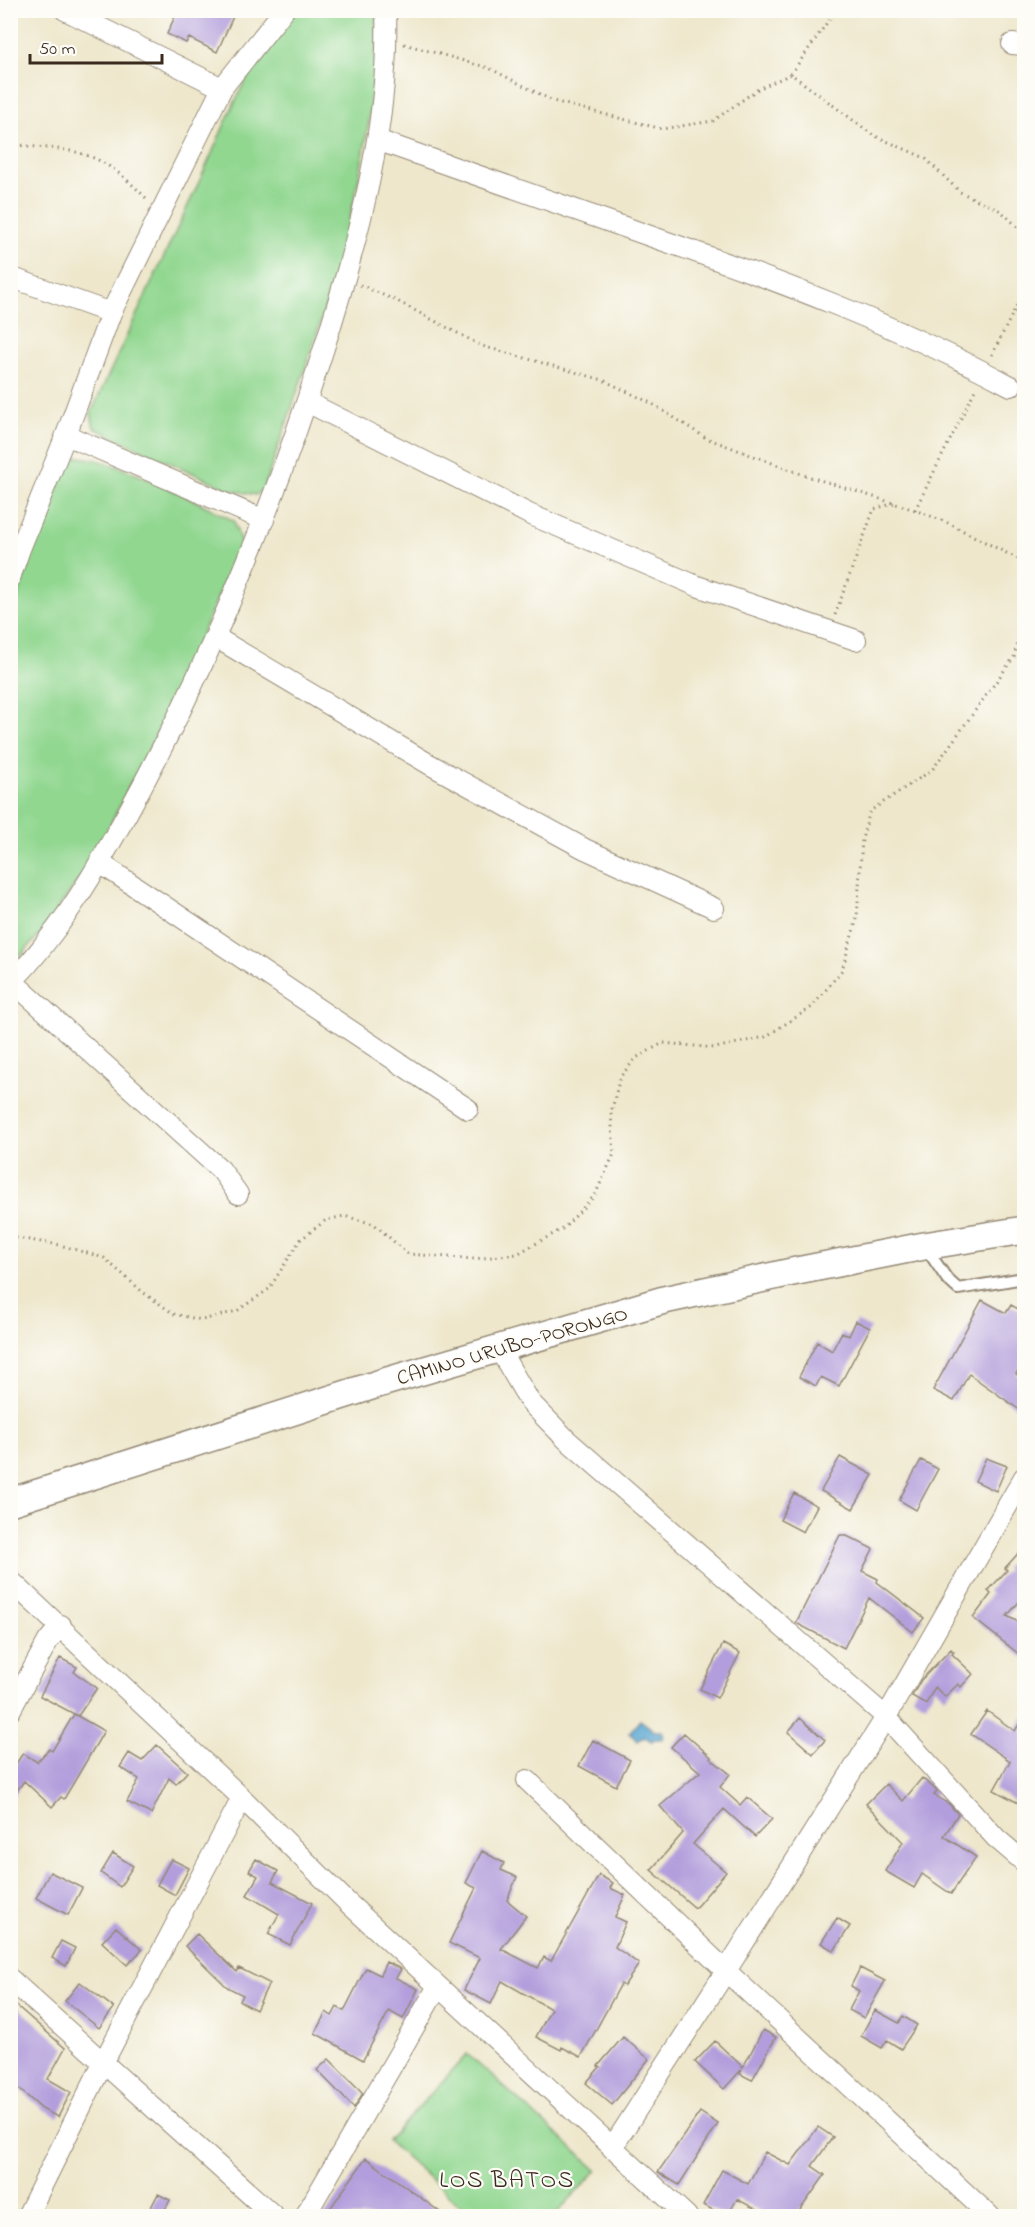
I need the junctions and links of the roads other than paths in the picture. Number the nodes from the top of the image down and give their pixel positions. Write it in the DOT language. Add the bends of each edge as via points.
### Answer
graph roads {
  1 [pos="65,10"];
  2 [pos="284,10"];
  3 [pos="386,10"];
  4 [pos="222,87"];
  5 [pos="377,140"];
  6 [pos="10,278"];
  7 [pos="111,312"];
  8 [pos="1011,386"];
  9 [pos="307,402"];
  10 [pos="66,435"];
  11 [pos="264,520"];
  12 [pos="15,548"];
  13 [pos="10,578"];
  14 [pos="215,637"];
  15 [pos="856,640"];
  16 [pos="100,863"];
  17 [pos="714,908"];
  18 [pos="11,981"];
  19 [pos="468,1109"];
  20 [pos="238,1194"];
  21 [pos="1024,1230"];
  22 [pos="924,1246"];
  23 [pos="1024,1278"];
  24 [pos="499,1349"];
  25 [pos="1024,1477"];
  26 [pos="10,1502"];
  27 [pos="10,1580"];
  28 [pos="61,1625"];
  29 [pos="10,1711"];
  30 [pos="886,1717"];
  31 [pos="527,1780"];
  32 [pos="242,1798"];
  33 [pos="1024,1862"];
  34 [pos="726,1971"];
  35 [pos="10,1979"];
  36 [pos="438,1986"];
  37 [pos="103,2063"];
  38 [pos="612,2148"];
  39 [pos="27,2217"];
  40 [pos="273,2217"];
  41 [pos="305,2217"];
  42 [pos="687,2217"];
  43 [pos="990,2217"];
  1 -- 4 [label="street"];
  2 -- 4 [label="street"];
  3 -- 5 [label="street" via="387,52"];
  4 -- 7 [label="street"];
  5 -- 8 [label="street" via="829,302"];
  5 -- 9 [label="street" via="345,278"];
  6 -- 7 [label="street"];
  7 -- 10 [label="street"];
  9 -- 11 [label="street"];
  9 -- 15 [label="street" via="529,514 697,586"];
  10 -- 11 [label="street"];
  10 -- 12 [label="street"];
  11 -- 14 [label="street"];
  12 -- 13 [label="street"];
  14 -- 16 [label="street" via="161,752"];
  14 -- 17 [label="street" via="470,787 585,849"];
  16 -- 18 [label="street" via="62,922"];
  16 -- 19 [label="street"];
  18 -- 20 [label="street" via="220,1170"];
  21 -- 22 [label="main road, CAMINO URUBO-PORONGO"];
  22 -- 23 [label="lane" via="958,1289"];
  22 -- 24 [label="main road, CAMINO URUBO-PORONGO" via="664,1300"];
  24 -- 26 [label="main road, CAMINO URUBO-PORONGO"];
  24 -- 30 [label="street" via="530,1402 567,1440"];
  25 -- 30 [label="street"];
  27 -- 28 [label="street"];
  28 -- 29 [label="street" via="48,1641"];
  28 -- 32 [label="street"];
  30 -- 33 [label="street" via="996,1838"];
  30 -- 34 [label="street"];
  31 -- 34 [label="street"];
  32 -- 36 [label="street"];
  32 -- 37 [label="street"];
  34 -- 38 [label="street"];
  34 -- 43 [label="street"];
  35 -- 37 [label="street"];
  36 -- 38 [label="street"];
  36 -- 41 [label="street"];
  37 -- 39 [label="street"];
  37 -- 40 [label="street"];
  38 -- 42 [label="street"];
}
